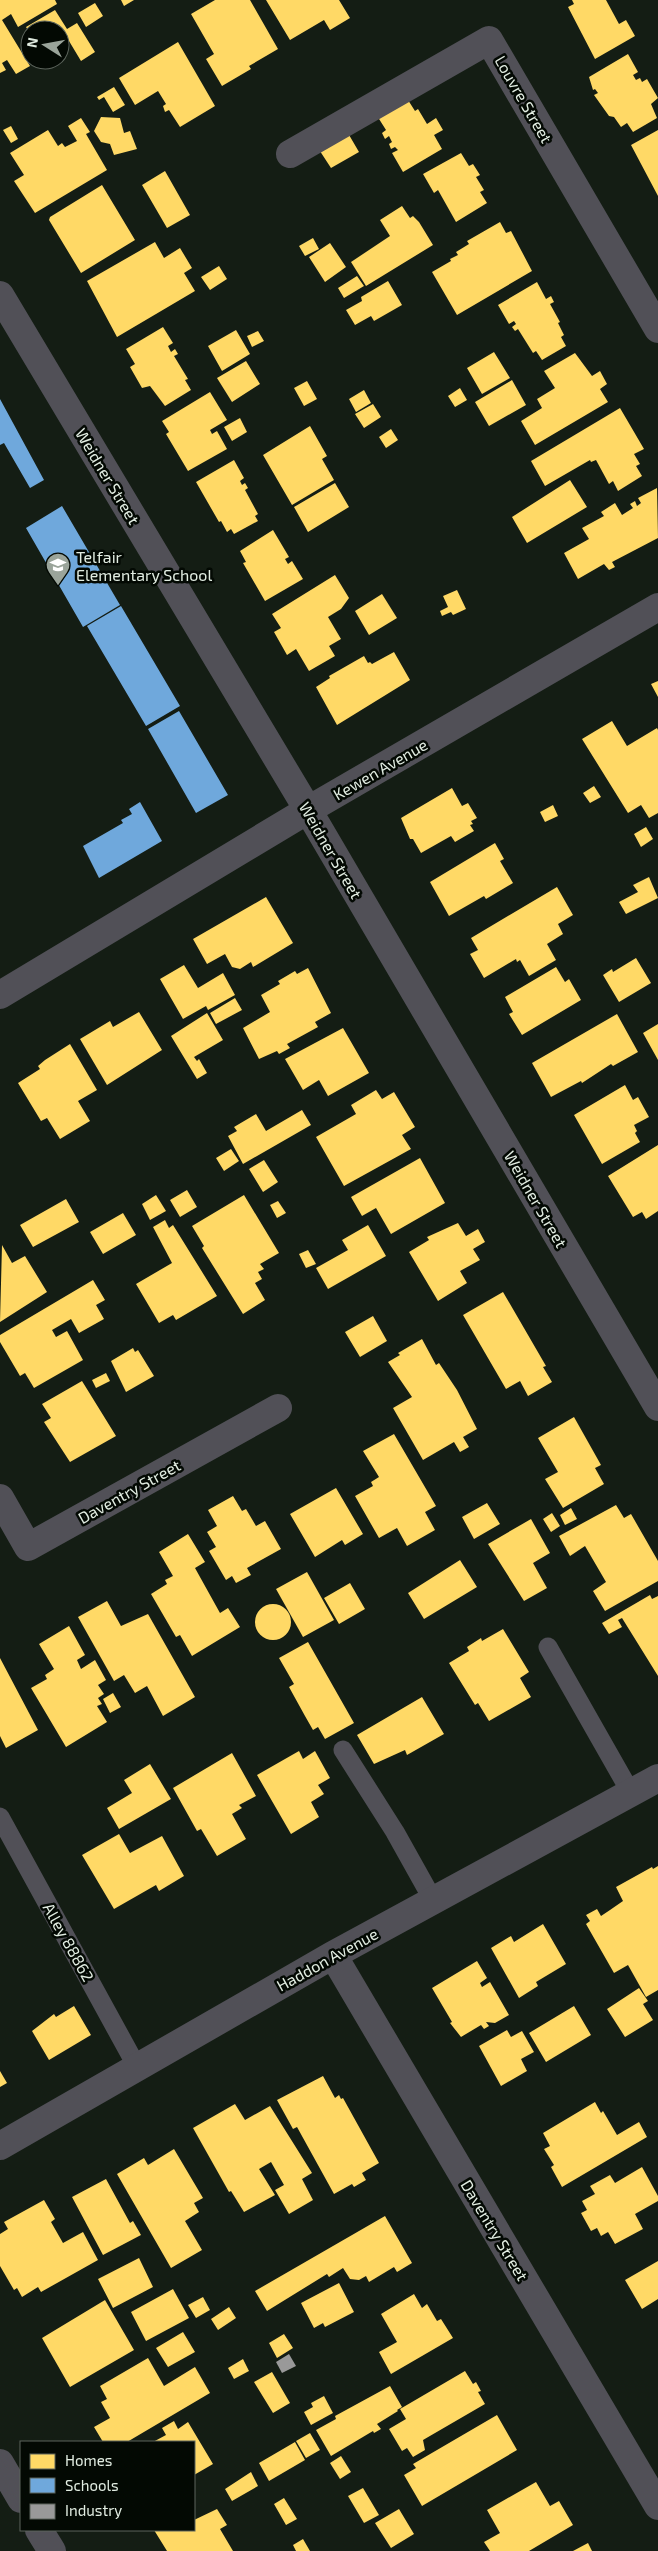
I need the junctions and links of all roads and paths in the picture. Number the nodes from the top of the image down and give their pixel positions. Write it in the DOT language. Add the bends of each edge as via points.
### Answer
graph roads {
  1 [pos="290,154"];
  2 [pos="0,295"];
  3 [pos="658,329"];
  4 [pos="658,607"];
  5 [pos="308,810"];
  6 [pos="0,994"];
  7 [pos="278,1408"];
  8 [pos="658,1408"];
  9 [pos="0,1498"];
  10 [pos="548,1647"];
  11 [pos="343,1750"];
  12 [pos="658,1778"];
  13 [pos="631,1793"];
  14 [pos="0,1816"];
  15 [pos="433,1900"];
  16 [pos="333,1955"];
  17 [pos="137,2067"];
  18 [pos="0,2146"];
  19 [pos="0,2463"];
  20 [pos="20,2497"];
  21 [pos="658,2506"];
  22 [pos="40,2531"];
  23 [pos="52,2551"];
  1 -- 3 [label="street, Louvre Street" via="490,40"];
  2 -- 5 [label="street, Weidner Street"];
  4 -- 5 [label="street, Kewen Avenue"];
  5 -- 6 [label="street, Kewen Avenue"];
  5 -- 8 [label="street, Weidner Street"];
  7 -- 9 [label="street, Daventry Street" via="28,1547"];
  10 -- 13 [label="lane"];
  11 -- 15 [label="lane"];
  12 -- 13 [label="street, Haddon Avenue"];
  13 -- 15 [label="street, Haddon Avenue"];
  14 -- 17 [label="lane, Alley 88862"];
  15 -- 16 [label="street, Haddon Avenue"];
  16 -- 17 [label="street, Haddon Avenue"];
  16 -- 21 [label="street, Daventry Street"];
  17 -- 18 [label="street, Haddon Avenue"];
  19 -- 20 [label="street"];
  22 -- 23 [label="street"];
}
